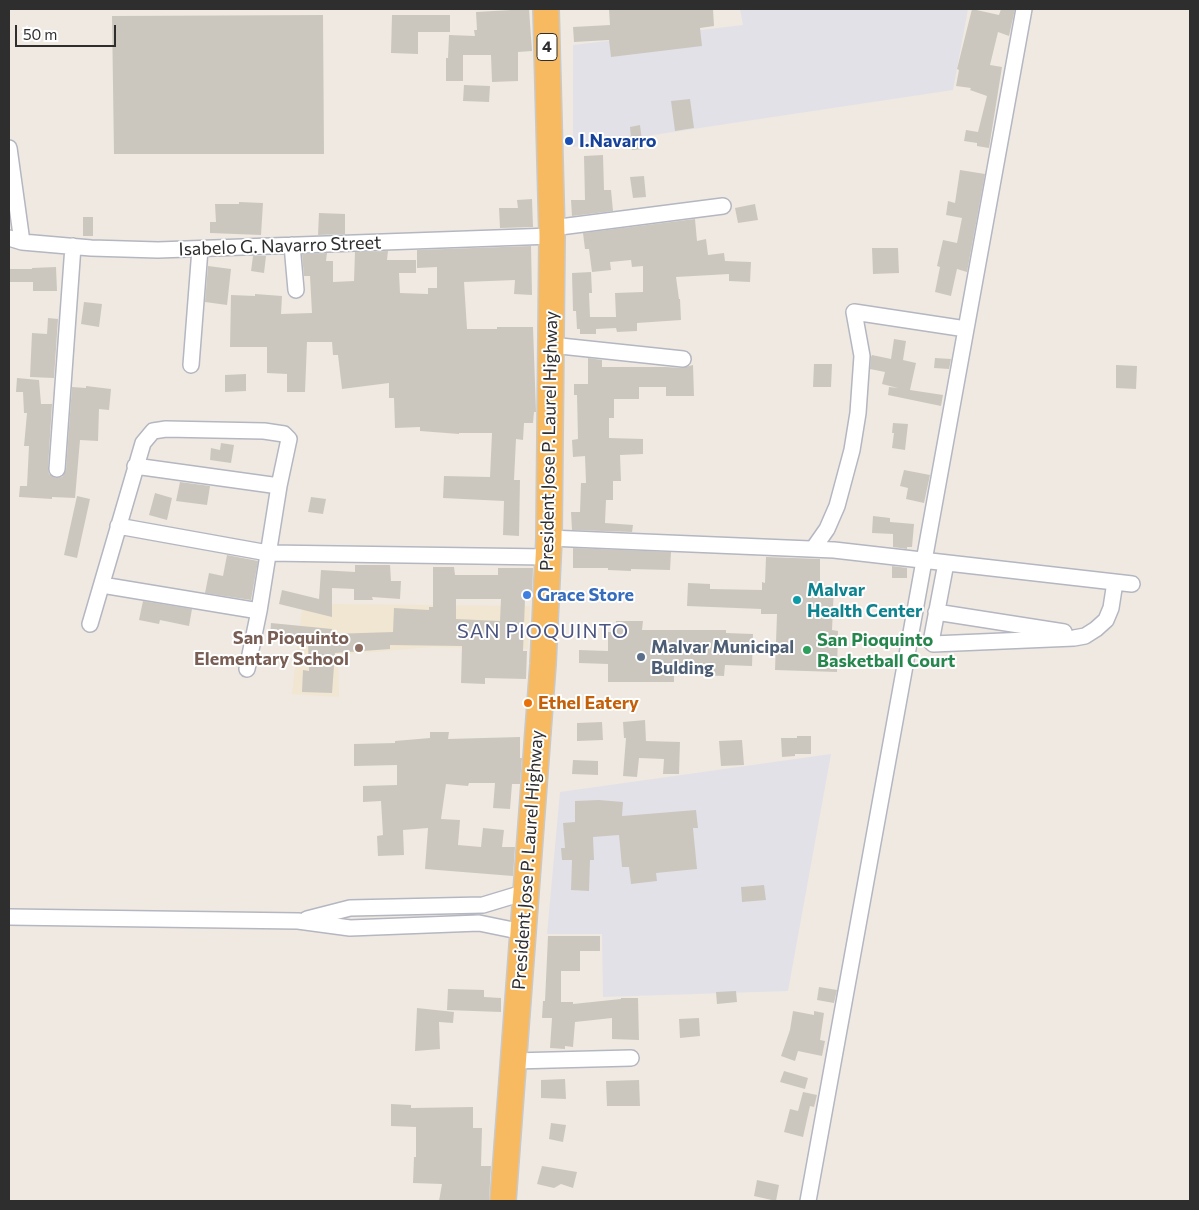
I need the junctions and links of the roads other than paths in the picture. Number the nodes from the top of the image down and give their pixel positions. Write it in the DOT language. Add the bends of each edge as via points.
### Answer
graph roads {
  1 [pos="546,9"];
  2 [pos="1024,9"];
  3 [pos="9,148"];
  4 [pos="723,206"];
  5 [pos="552,232"];
  6 [pos="16,240"];
  7 [pos="292,245"];
  8 [pos="72,246"];
  9 [pos="200,249"];
  10 [pos="296,290"];
  11 [pos="966,329"];
  12 [pos="551,345"];
  13 [pos="683,359"];
  14 [pos="192,366"];
  15 [pos="135,466"];
  16 [pos="57,469"];
  17 [pos="279,486"];
  18 [pos="118,526"];
  19 [pos="548,547"];
  20 [pos="813,549"];
  21 [pos="268,553"];
  22 [pos="924,560"];
  23 [pos="946,563"];
  24 [pos="1115,582"];
  25 [pos="1132,584"];
  26 [pos="102,585"];
  27 [pos="259,611"];
  28 [pos="936,612"];
  29 [pos="90,624"];
  30 [pos="1085,636"];
  31 [pos="247,669"];
  32 [pos="526,892"];
  33 [pos="350,908"];
  34 [pos="10,917"];
  35 [pos="298,921"];
  36 [pos="350,928"];
  37 [pos="523,932"];
  38 [pos="631,1058"];
  39 [pos="513,1061"];
  40 [pos="502,1201"];
  41 [pos="808,1201"];
  1 -- 5 [label="highway, President Jose P. Laurel Highway / 4"];
  2 -- 11 [label="street"];
  3 -- 6 [label="street"];
  4 -- 5 [label="street, Isabelo G. Navarro Street"];
  5 -- 7 [label="street, Isabelo G. Navarro Street"];
  5 -- 12 [label="highway, President Jose P. Laurel Highway / 4"];
  6 -- 8 [label="street, Isabelo G. Navarro Street"];
  7 -- 9 [label="street, Isabelo G. Navarro Street"];
  7 -- 10 [label="street"];
  8 -- 9 [label="street, Isabelo G. Navarro Street"];
  8 -- 16 [label="street"];
  9 -- 14 [label="street"];
  11 -- 20 [label="street" via="854,312 862,356 852,450 837,506"];
  11 -- 22 [label="street"];
  12 -- 13 [label="street"];
  12 -- 19 [label="highway, President Jose P. Laurel Highway / 4"];
  15 -- 17 [label="street"];
  15 -- 17 [label="street" via="142,443 153,431 271,432 284,434 289,439"];
  15 -- 18 [label="street"];
  17 -- 21 [label="street"];
  18 -- 21 [label="street"];
  18 -- 26 [label="street"];
  19 -- 20 [label="street"];
  19 -- 21 [label="street"];
  19 -- 32 [label="highway, President Jose P. Laurel Highway / 4"];
  20 -- 22 [label="street"];
  21 -- 27 [label="street"];
  22 -- 23 [label="street"];
  22 -- 41 [label="street"];
  23 -- 24 [label="street"];
  23 -- 28 [label="street"];
  24 -- 25 [label="street"];
  24 -- 30 [label="street" via="1106,620"];
  26 -- 27 [label="street"];
  26 -- 29 [label="street"];
  27 -- 31 [label="street"];
  28 -- 30 [label="street"];
  28 -- 30 [label="street" via="933,644"];
  32 -- 33 [label="street" via="483,905"];
  32 -- 37 [label="highway, President Jose P. Laurel Highway / 4"];
  33 -- 35 [label="street"];
  33 -- 36 [label="street"];
  34 -- 35 [label="street"];
  35 -- 36 [label="street"];
  36 -- 37 [label="street" via="480,924"];
  37 -- 39 [label="highway, President Jose P. Laurel Highway / 4"];
  38 -- 39 [label="street"];
  39 -- 40 [label="highway, President Jose P. Laurel Highway / 4"];
}
